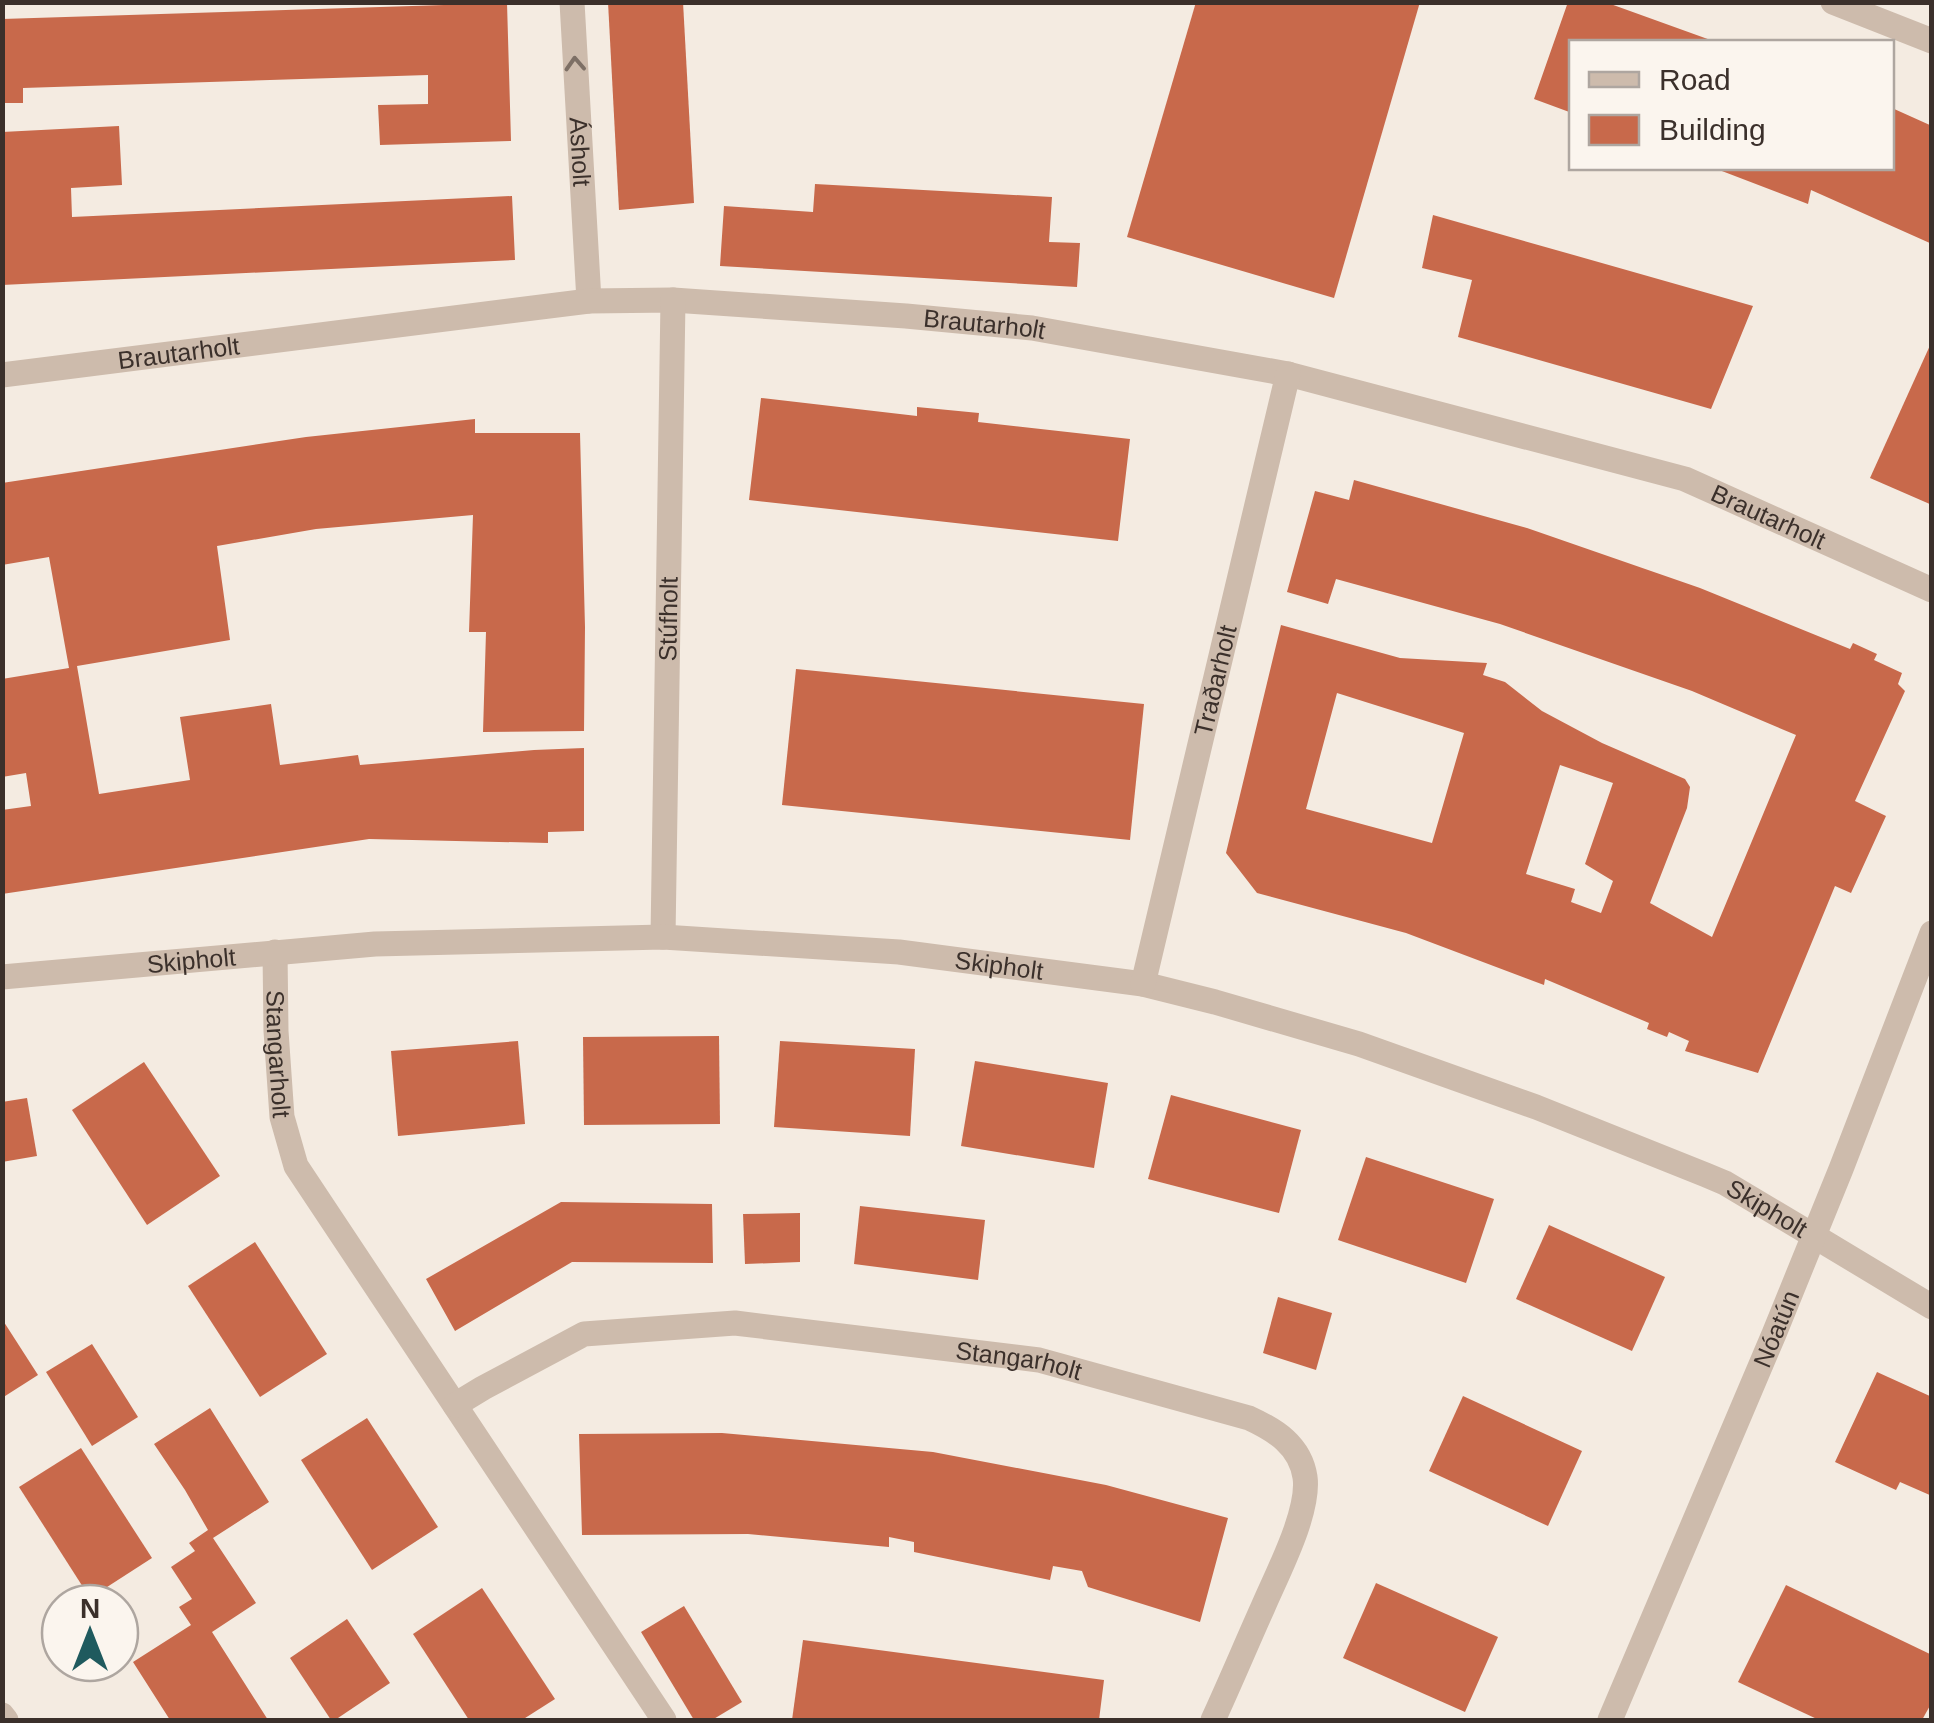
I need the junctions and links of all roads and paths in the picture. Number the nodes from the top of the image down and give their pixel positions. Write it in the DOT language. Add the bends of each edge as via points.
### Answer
graph roads {
  1 [pos="572,2"];
  2 [pos="1833,2"];
  3 [pos="1932,41"];
  4 [pos="673,300"];
  5 [pos="590,301"];
  6 [pos="1288,374"];
  7 [pos="2,375"];
  8 [pos="1932,590"];
  9 [pos="663,937"];
  10 [pos="1930,940"];
  11 [pos="275,952"];
  12 [pos="2,977"];
  13 [pos="1142,984"];
  14 [pos="1814,1236"];
  15 [pos="1932,1307"];
  16 [pos="454,1405"];
  17 [pos="664,1720"];
  18 [pos="1213,1720"];
  19 [pos="1610,1720"];
  5 -- 1 [label="street, Ásholt, one-way"];
  2 -- 3 [label="street"];
  4 -- 5 [label="street, Brautarholt"];
  4 -- 6 [label="street, Brautarholt" via="1032,328"];
  4 -- 9 [label="street, Stúfholt"];
  5 -- 7 [label="street, Brautarholt"];
  6 -- 8 [label="street, Brautarholt" via="1685,479"];
  6 -- 13 [label="street, Traðarholt"];
  9 -- 11 [label="street, Skipholt"];
  9 -- 13 [label="street, Skipholt" via="899,952"];
  10 -- 14 [label="street, Nóatún"];
  11 -- 12 [label="street, Skipholt"];
  11 -- 16 [label="street, Stangarholt" via="282,1118 296,1166"];
  13 -- 14 [label="street, Skipholt" via="1360,1044 1536,1107 1716,1179"];
  14 -- 15 [label="street, Skipholt"];
  14 -- 19 [label="street, Nóatún"];
  16 -- 17 [label="street, Stangarholt"];
  16 -- 18 [label="street, Stangarholt" via="584,1334 735,1324 1039,1360 1250,1418 1279,1432 1297,1454 1305,1495 1292,1541"];
}
